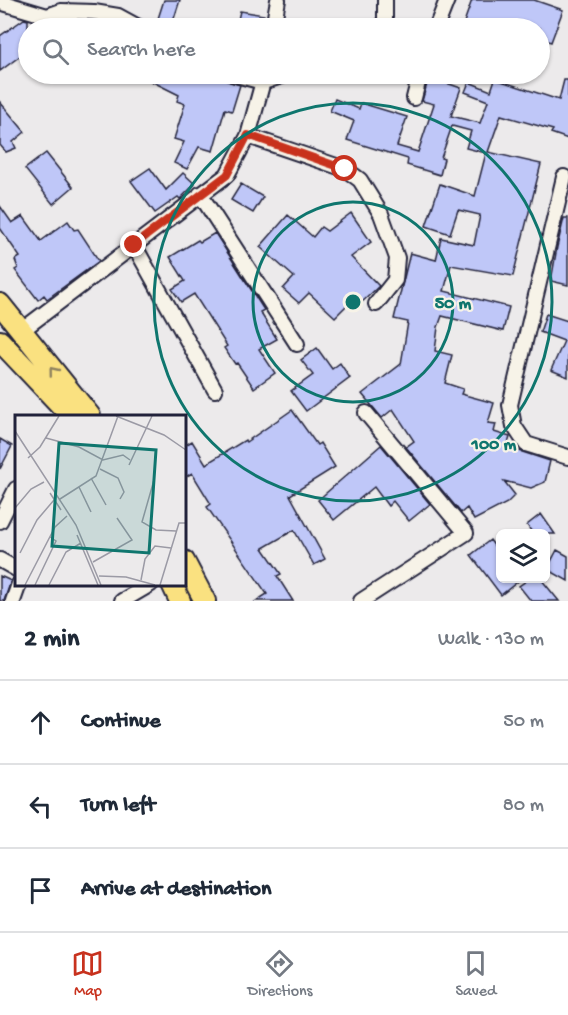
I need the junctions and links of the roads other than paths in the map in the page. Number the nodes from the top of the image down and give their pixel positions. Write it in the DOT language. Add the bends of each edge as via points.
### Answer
graph roads {
  1 [pos="278,0"];
  2 [pos="385,0"];
  3 [pos="447,0"];
  4 [pos="0,2"];
  5 [pos="122,18"];
  6 [pos="275,18"];
  7 [pos="384,18"];
  8 [pos="443,18"];
  9 [pos="262,84"];
  10 [pos="418,84"];
  11 [pos="414,98"];
  12 [pos="248,135"];
  13 [pos="564,177"];
  14 [pos="200,194"];
  15 [pos="134,245"];
  16 [pos="0,304"];
  17 [pos="376,304"];
  18 [pos="21,332"];
  19 [pos="0,341"];
  20 [pos="297,344"];
  21 [pos="216,390"];
  22 [pos="366,413"];
  23 [pos="69,415"];
  24 [pos="88,415"];
  25 [pos="568,457"];
  26 [pos="15,491"];
  27 [pos="0,521"];
  28 [pos="0,560"];
  29 [pos="186,565"];
  30 [pos="15,568"];
  31 [pos="19,586"];
  32 [pos="149,586"];
  33 [pos="172,586"];
  34 [pos="13,601"];
  35 [pos="122,601"];
  36 [pos="180,601"];
  37 [pos="205,601"];
  38 [pos="361,601"];
  1 -- 6 [label="street"];
  2 -- 7 [label="street"];
  3 -- 8 [label="street"];
  4 -- 5 [label="street" via="47,16 61,11"];
  9 -- 12 [label="street"];
  10 -- 11 [label="street"];
  12 -- 14 [label="street" via="227,175"];
  12 -- 17 [label="street" via="345,169 360,180 381,214 397,258 395,280"];
  13 -- 25 [label="street" via="510,405 514,426 526,444"];
  14 -- 15 [label="street"];
  14 -- 20 [label="street"];
  15 -- 18 [label="street"];
  15 -- 21 [label="street"];
  16 -- 18 [label="highway"];
  24 -- 18 [label="highway, one-way"];
  19 -- 23 [label="highway"];
  22 -- 38 [label="street" via="466,533"];
  26 -- 27 [label="street"];
  28 -- 30 [label="street"];
  29 -- 37 [label="highway"];
  31 -- 34 [label="street"];
  32 -- 35 [label="street"];
  33 -- 36 [label="highway"];
}
